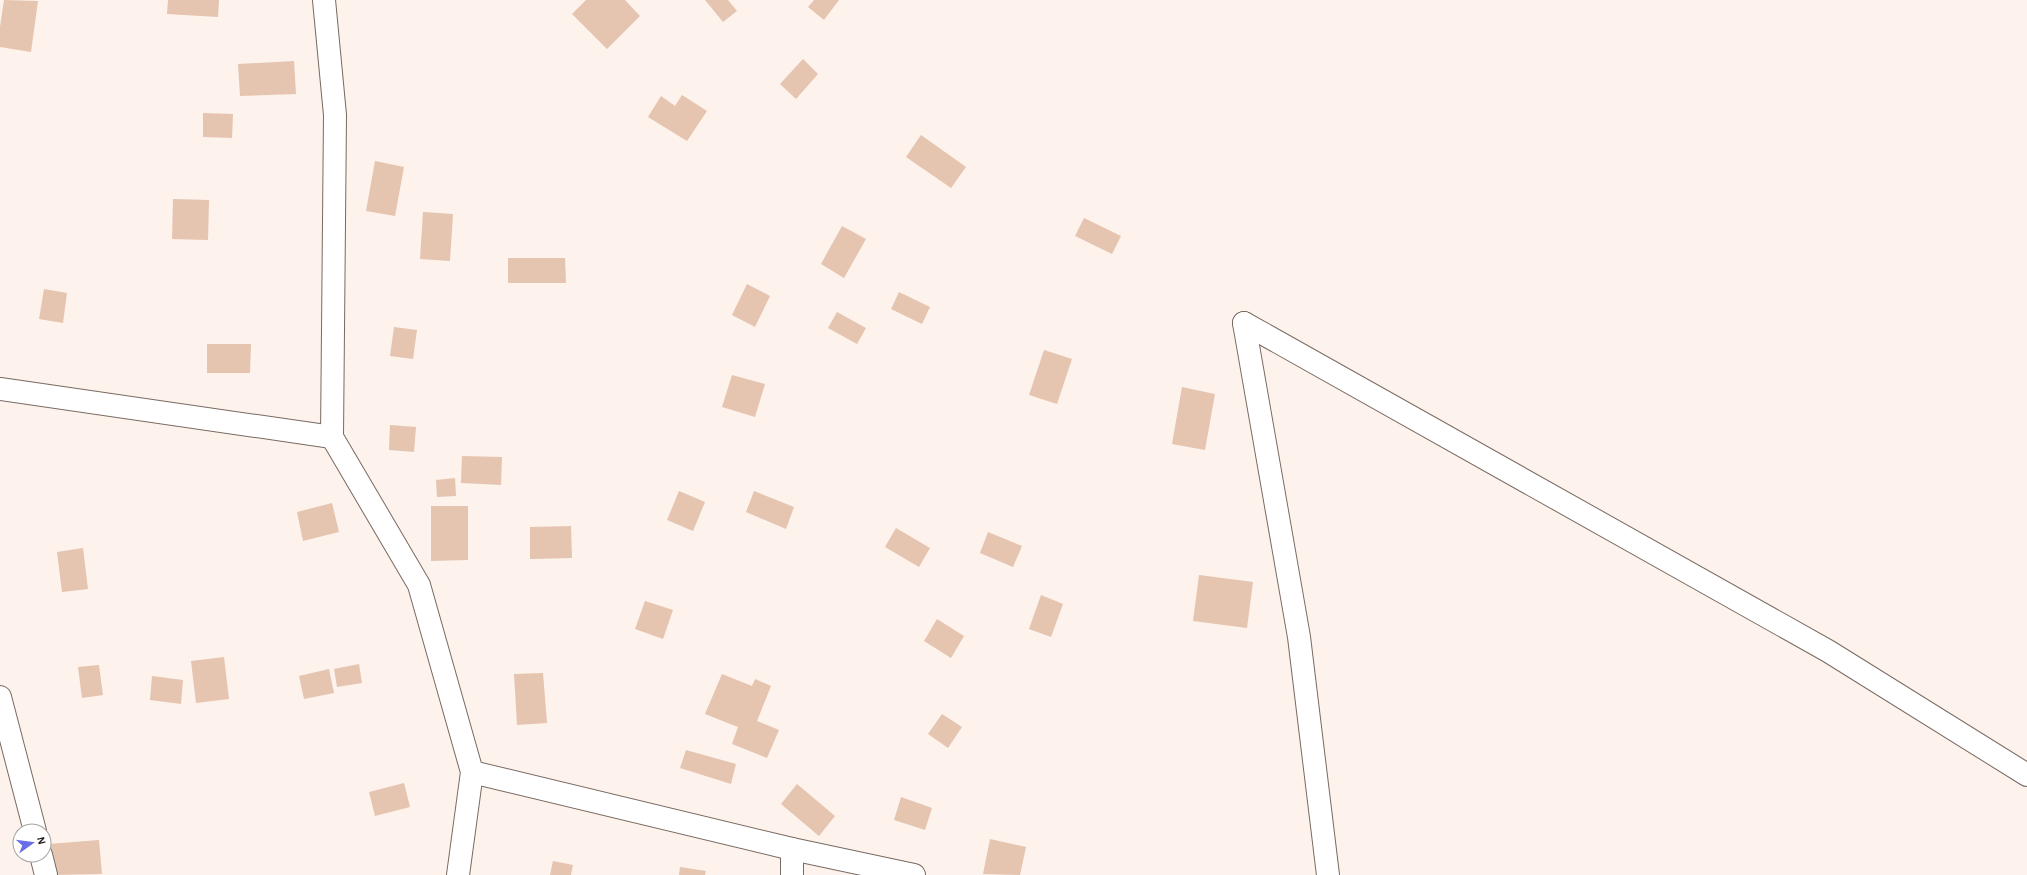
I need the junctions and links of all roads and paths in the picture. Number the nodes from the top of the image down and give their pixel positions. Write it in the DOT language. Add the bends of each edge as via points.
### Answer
graph roads {
  1 [pos="324,0"];
  2 [pos="0,389"];
  3 [pos="332,437"];
  4 [pos="0,697"];
  5 [pos="472,772"];
  6 [pos="2027,775"];
  7 [pos="33,823"];
  8 [pos="792,849"];
  9 [pos="43,863"];
  10 [pos="46,875"];
  11 [pos="458,875"];
  12 [pos="792,875"];
  13 [pos="914,875"];
  14 [pos="1328,875"];
  1 -- 3 [label="street" via="335,115"];
  2 -- 3 [label="street"];
  3 -- 5 [label="street" via="419,585"];
  4 -- 7 [label="street"];
  5 -- 8 [label="street"];
  5 -- 11 [label="street"];
  6 -- 14 [label="street" via="1828,651 1244,323 1298,637"];
  8 -- 12 [label="street"];
  8 -- 13 [label="street"];
  9 -- 10 [label="street"];
}
